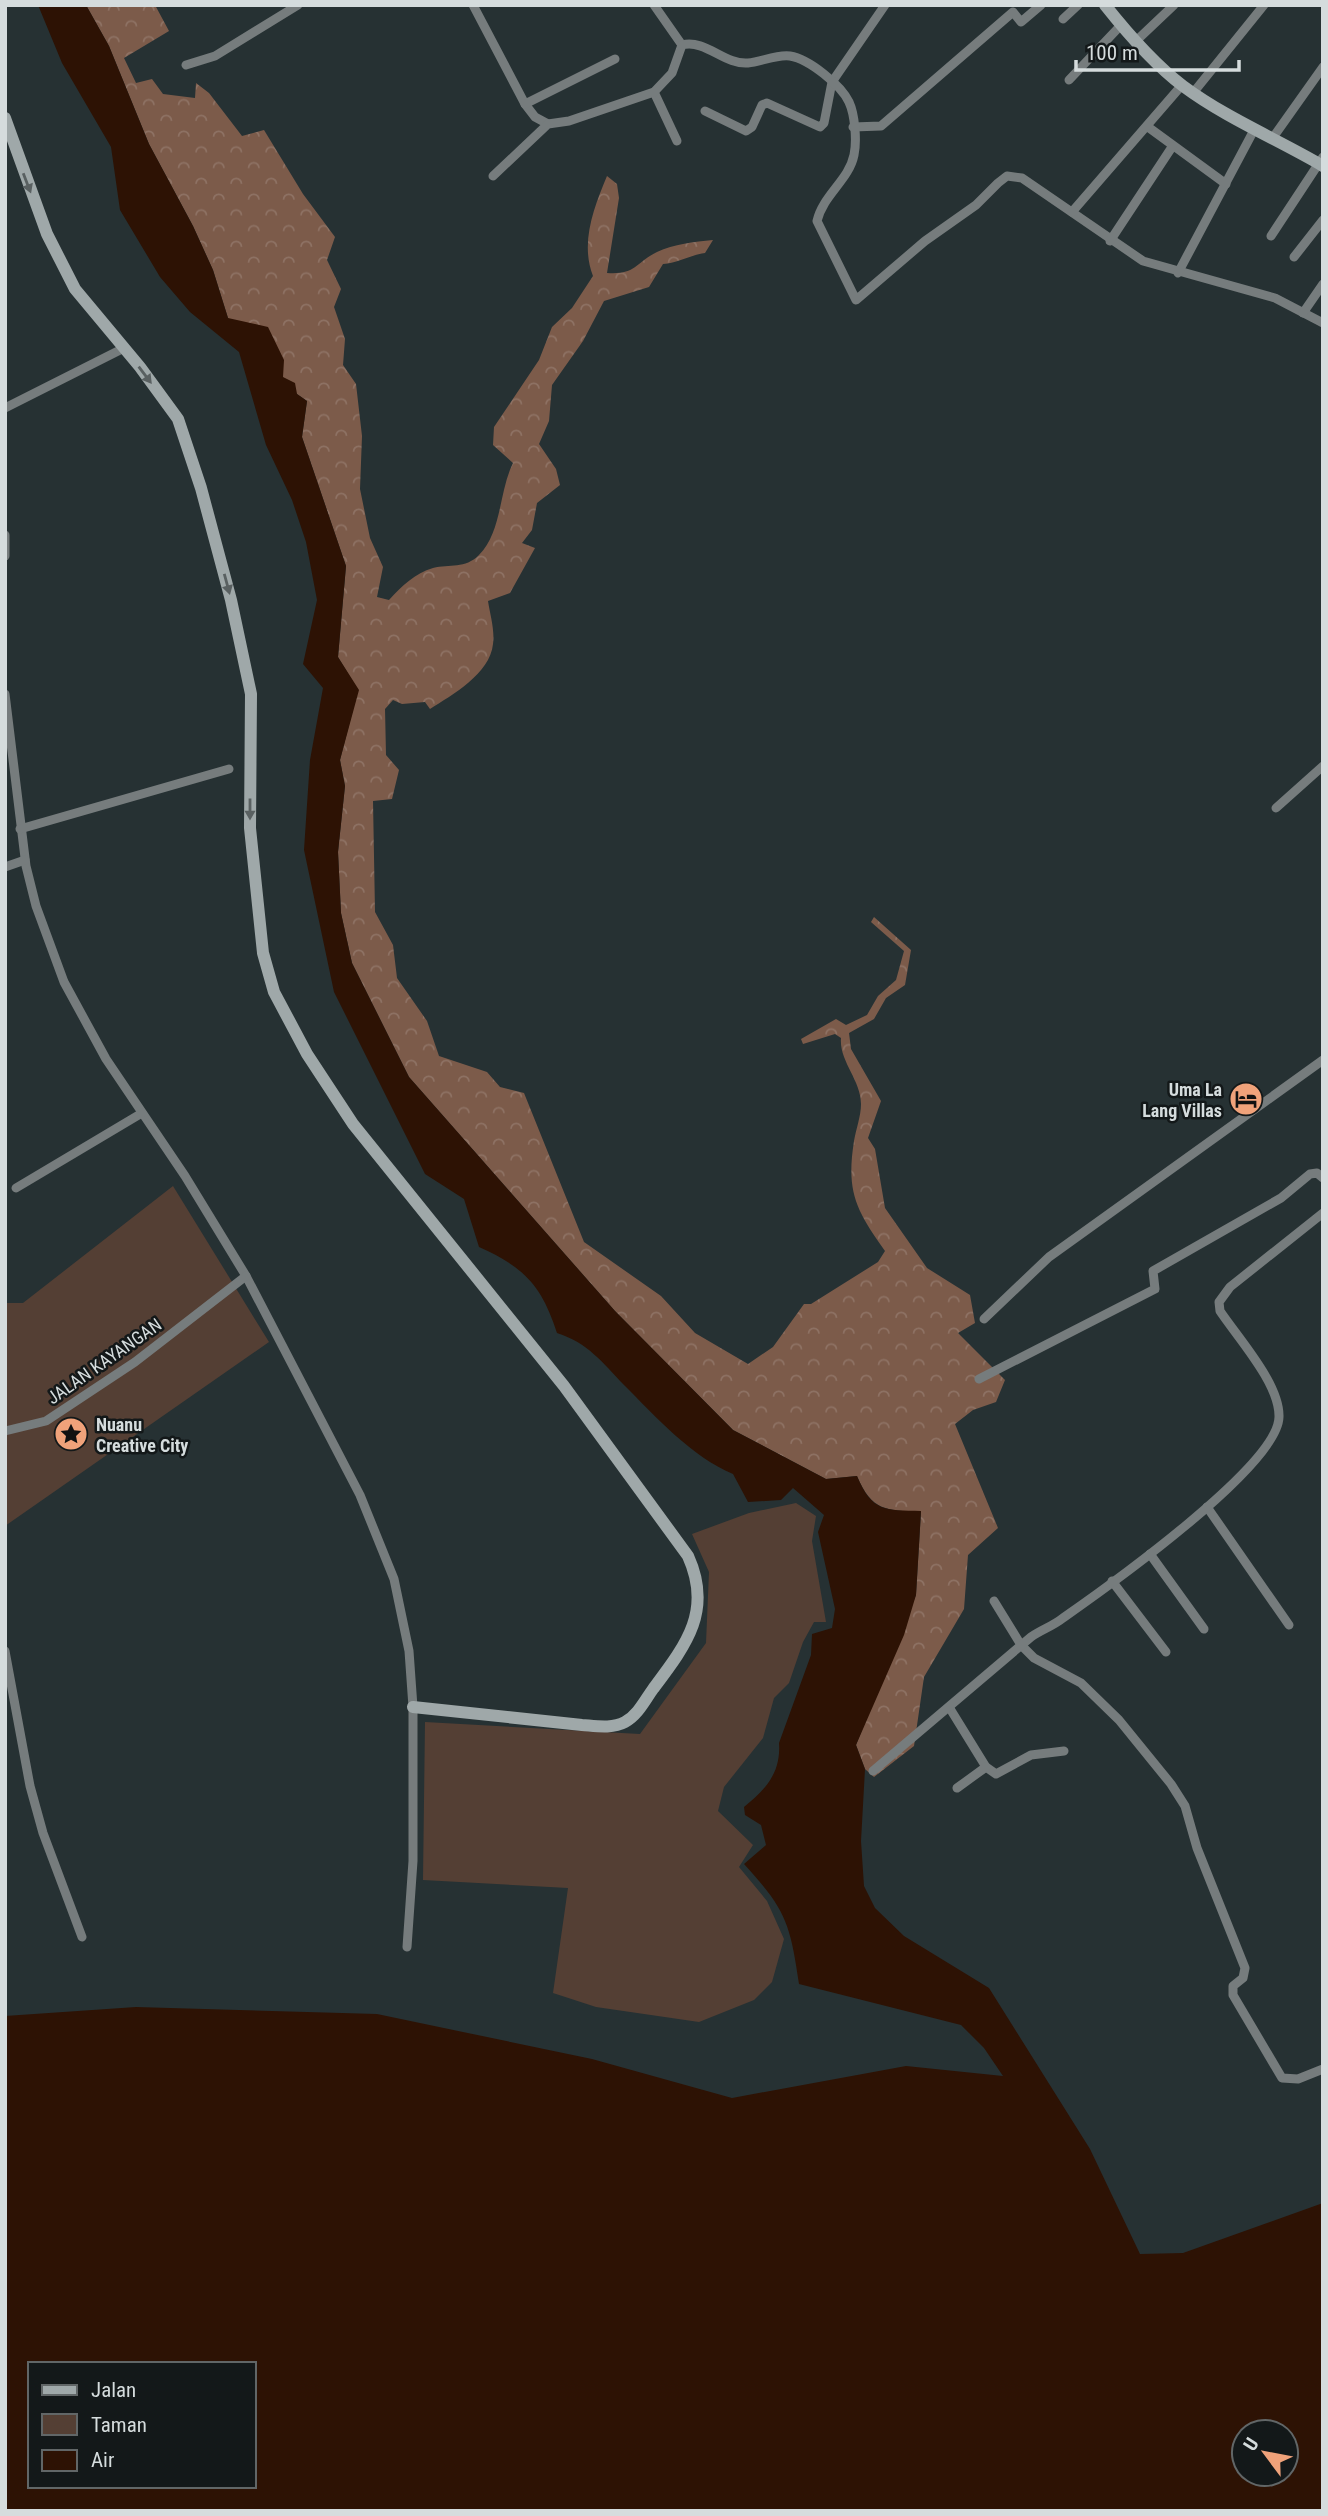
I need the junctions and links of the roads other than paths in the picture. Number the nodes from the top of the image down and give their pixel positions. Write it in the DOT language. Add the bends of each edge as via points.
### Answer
graph roads {
  1 [pos="298,5"];
  2 [pos="473,5"];
  3 [pos="654,5"];
  4 [pos="885,5"];
  5 [pos="1041,5"];
  6 [pos="1078,5"];
  7 [pos="1174,5"];
  8 [pos="1264,5"];
  9 [pos="1110,7"];
  10 [pos="1063,19"];
  11 [pos="1122,24"];
  12 [pos="1136,41"];
  13 [pos="682,45"];
  14 [pos="615,59"];
  15 [pos="186,65"];
  16 [pos="1323,66"];
  17 [pos="1069,80"];
  18 [pos="832,82"];
  19 [pos="1181,85"];
  20 [pos="654,92"];
  21 [pos="1193,93"];
  22 [pos="524,104"];
  23 [pos="705,111"];
  24 [pos="5,118"];
  25 [pos="548,124"];
  26 [pos="853,127"];
  27 [pos="1148,127"];
  28 [pos="1254,130"];
  29 [pos="1272,139"];
  30 [pos="677,141"];
  31 [pos="1172,147"];
  32 [pos="1321,162"];
  33 [pos="493,176"];
  34 [pos="1226,184"];
  35 [pos="1072,212"];
  36 [pos="1323,220"];
  37 [pos="1271,236"];
  38 [pos="1110,241"];
  39 [pos="1294,257"];
  40 [pos="1178,272"];
  41 [pos="1323,284"];
  42 [pos="1303,313"];
  43 [pos="1323,323"];
  44 [pos="124,348"];
  45 [pos="5,408"];
  46 [pos="5,535"];
  47 [pos="5,556"];
  48 [pos="5,694"];
  49 [pos="1323,766"];
  50 [pos="229,769"];
  51 [pos="1276,808"];
  52 [pos="20,829"];
  53 [pos="25,860"];
  54 [pos="5,867"];
  55 [pos="1323,1060"];
  56 [pos="142,1114"];
  57 [pos="1323,1178"];
  58 [pos="16,1188"];
  59 [pos="1323,1213"];
  60 [pos="246,1276"];
  61 [pos="984,1319"];
  62 [pos="979,1379"];
  63 [pos="5,1431"];
  64 [pos="1207,1507"];
  65 [pos="1150,1554"];
  66 [pos="1112,1581"];
  67 [pos="994,1601"];
  68 [pos="1289,1625"];
  69 [pos="1204,1629"];
  70 [pos="1021,1645"];
  71 [pos="5,1651"];
  72 [pos="1166,1652"];
  73 [pos="413,1707"];
  74 [pos="948,1707"];
  75 [pos="1064,1751"];
  76 [pos="986,1767"];
  77 [pos="873,1771"];
  78 [pos="957,1788"];
  79 [pos="82,1937"];
  80 [pos="407,1947"];
  81 [pos="1323,2069"];
  1 -- 15 [label="street" via="215,56"];
  2 -- 22 [label="street"];
  3 -- 13 [label="street"];
  4 -- 18 [label="street"];
  5 -- 26 [label="street" via="1021,22 1013,12 881,127"];
  6 -- 10 [label="street"];
  7 -- 12 [label="street"];
  8 -- 21 [label="street"];
  9 -- 11 [label="street"];
  11 -- 12 [label="street"];
  11 -- 17 [label="street"];
  12 -- 19 [label="street"];
  13 -- 18 [label="street" via="692,43 736,63 791,56"];
  13 -- 20 [label="street" via="669,78"];
  14 -- 22 [label="street"];
  16 -- 29 [label="street"];
  18 -- 23 [label="street" via="820,127 767,103 746,131"];
  18 -- 26 [label="street" via="848,100"];
  19 -- 21 [label="street"];
  19 -- 27 [label="street"];
  20 -- 25 [label="street"];
  20 -- 30 [label="street"];
  21 -- 28 [label="street"];
  22 -- 25 [label="street"];
  24 -- 44 [label="street, one-way" via="47,234 75,289"];
  25 -- 33 [label="street"];
  26 -- 35 [label="street" via="851,163 817,220 856,300 1007,176 1022,178"];
  27 -- 31 [label="street"];
  27 -- 35 [label="street"];
  28 -- 29 [label="street"];
  28 -- 34 [label="street"];
  29 -- 32 [label="street"];
  31 -- 34 [label="street"];
  31 -- 38 [label="street"];
  32 -- 37 [label="street"];
  34 -- 40 [label="street"];
  35 -- 38 [label="street"];
  36 -- 39 [label="street"];
  38 -- 40 [label="street" via="1143,261"];
  40 -- 42 [label="street" via="1275,298"];
  41 -- 42 [label="street"];
  42 -- 43 [label="street"];
  44 -- 45 [label="street"];
  44 -- 73 [label="street, one-way" via="178,419 231,600 251,694 250,828 263,953 274,992 353,1125 564,1386 688,1556 698,1582 698,1608 686,1642 638,1711 625,1722 582,1725"];
  46 -- 47 [label="street"];
  48 -- 52 [label="street"];
  49 -- 51 [label="street"];
  50 -- 52 [label="street"];
  52 -- 53 [label="street"];
  53 -- 54 [label="street"];
  53 -- 56 [label="street" via="36,906 64,982"];
  55 -- 61 [label="street" via="1049,1257"];
  56 -- 58 [label="street"];
  56 -- 60 [label="street"];
  57 -- 62 [label="street" via="1310,1174 1281,1198 1153,1271 1155,1289"];
  59 -- 64 [label="street" via="1230,1287 1219,1302 1220,1311 1277,1399 1279,1417 1276,1432 1256,1461"];
  60 -- 63 [label="street, JALAN KAYANGAN" via="135,1362 46,1421"];
  60 -- 73 [label="street" via="324,1423 384,1551 401,1607"];
  64 -- 65 [label="street"];
  64 -- 68 [label="street"];
  65 -- 66 [label="street"];
  65 -- 69 [label="street"];
  66 -- 70 [label="street"];
  66 -- 72 [label="street"];
  67 -- 70 [label="street"];
  70 -- 74 [label="street"];
  70 -- 81 [label="street" via="1081,1683 1119,1720 1171,1784 1191,1819 1197,1847 1245,1968 1243,1978 1233,1986 1233,1996 1282,2078 1298,2079"];
  71 -- 79 [label="street" via="30,1786"];
  73 -- 80 [label="street"];
  74 -- 76 [label="street"];
  74 -- 77 [label="street"];
  75 -- 76 [label="street" via="1031,1755 1001,1773"];
  76 -- 78 [label="street"];
}
